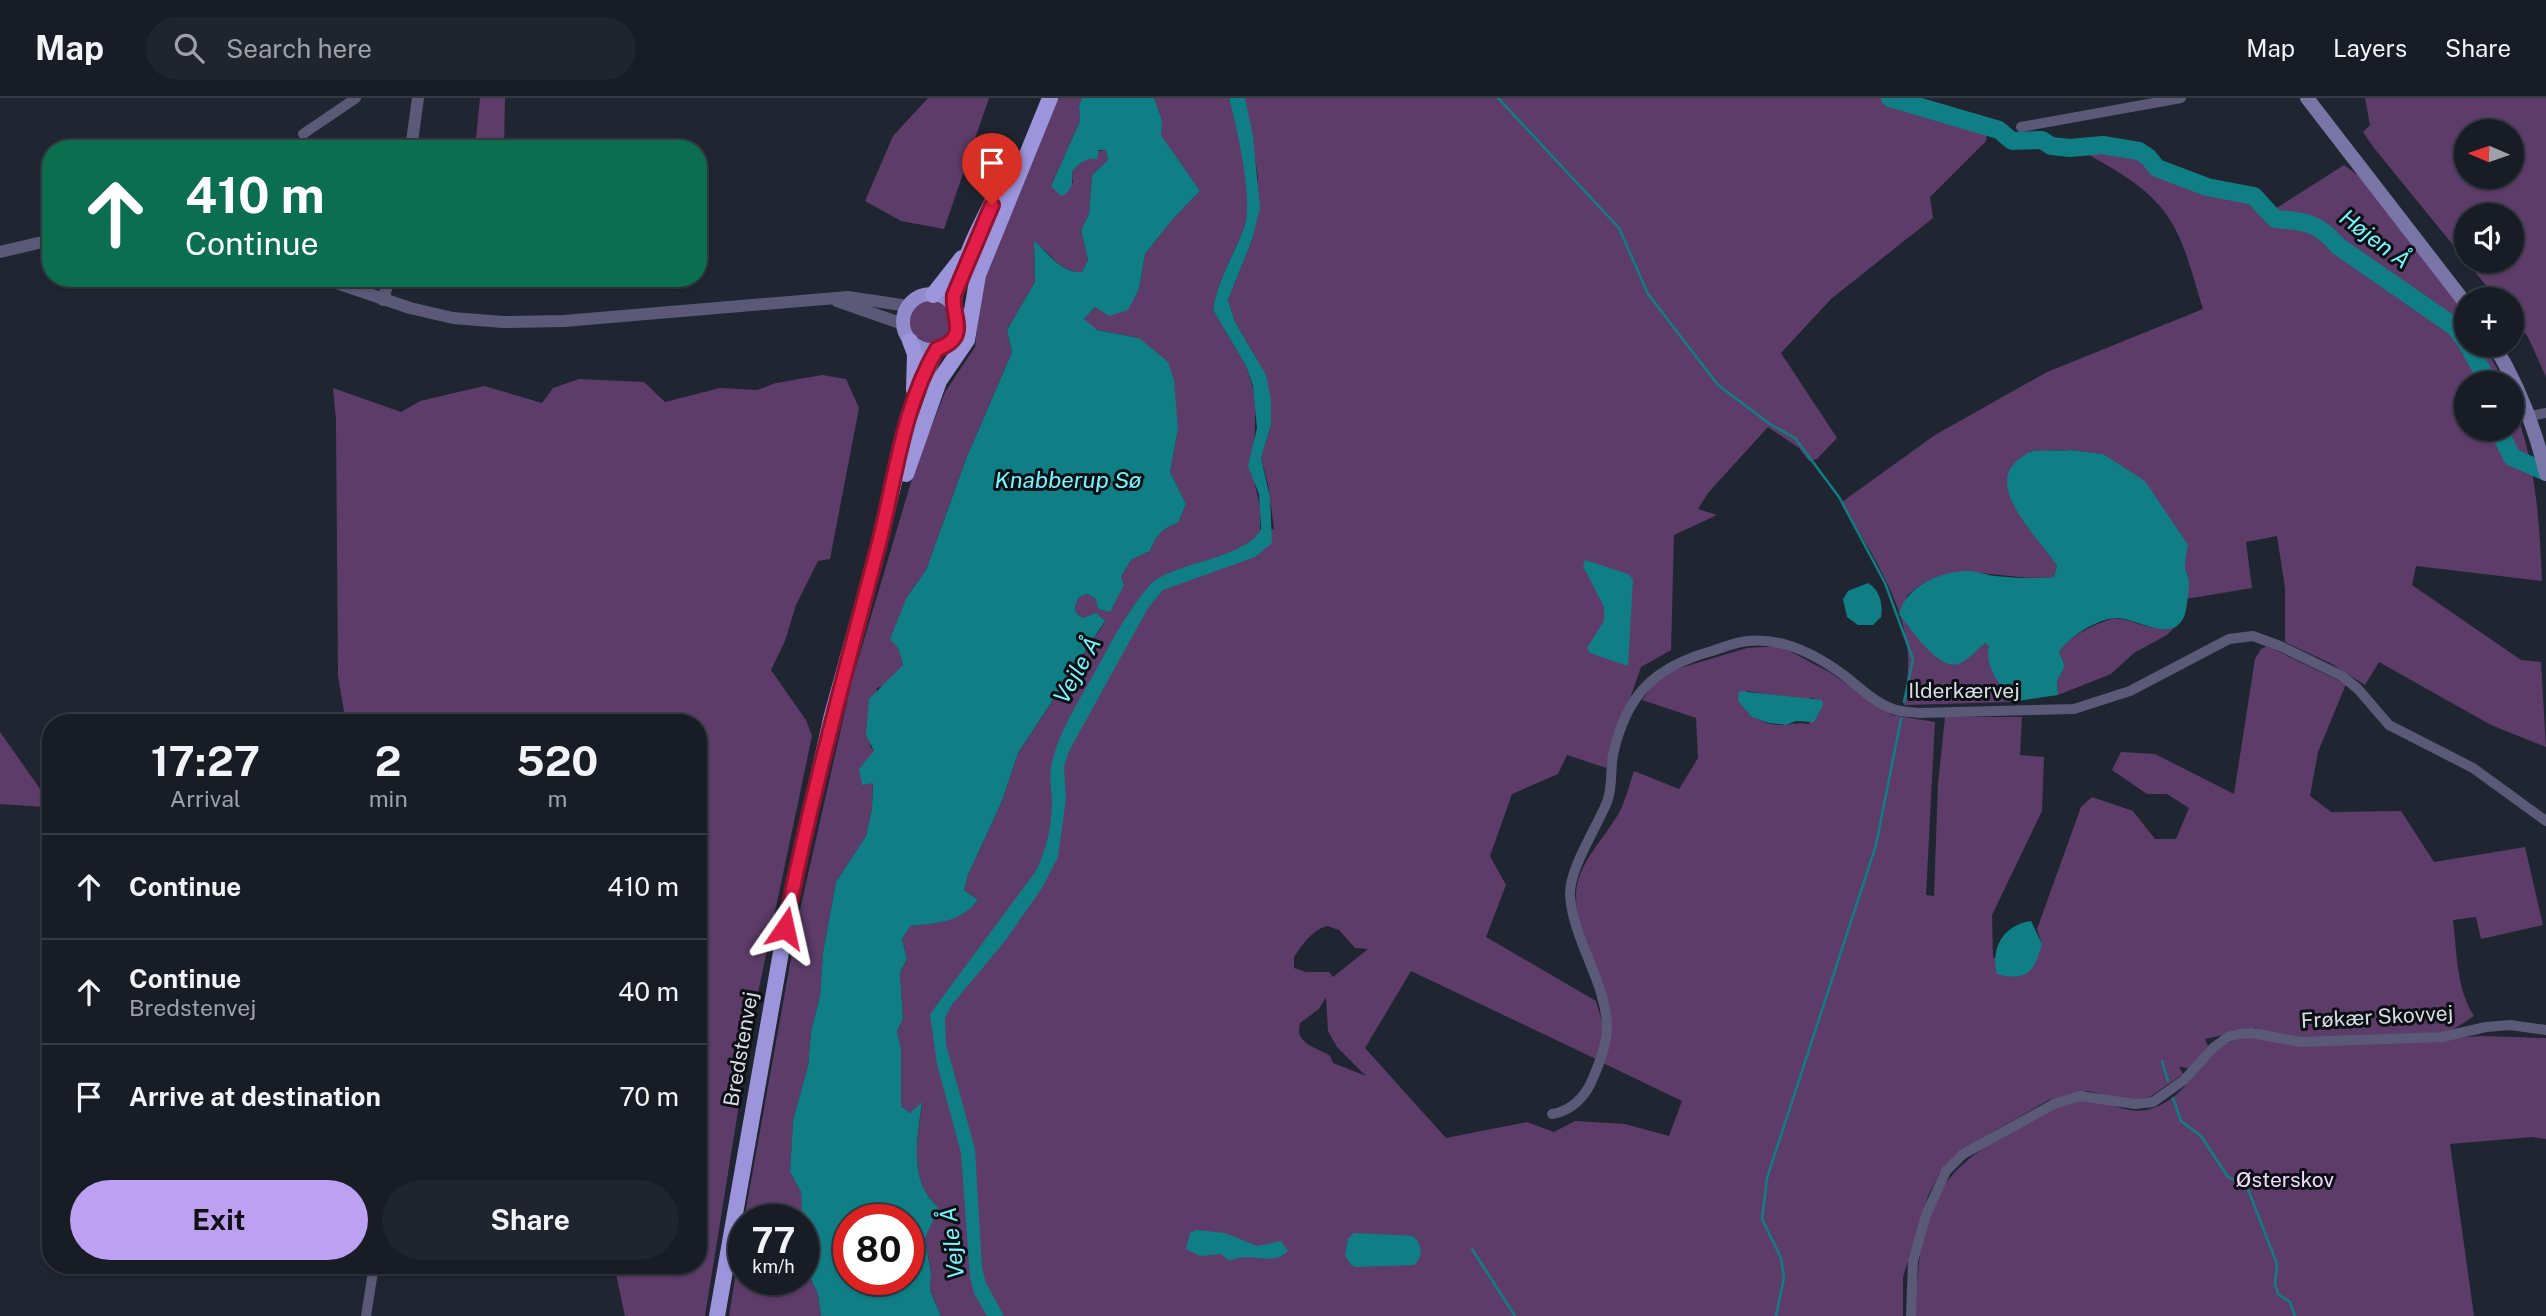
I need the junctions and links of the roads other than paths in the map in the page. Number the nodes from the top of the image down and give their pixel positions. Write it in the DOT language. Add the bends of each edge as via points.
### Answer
graph roads {
  1 [pos="356,98"];
  2 [pos="418,98"];
  3 [pos="1042,98"];
  4 [pos="1050,98"];
  5 [pos="2181,98"];
  6 [pos="2307,98"];
  7 [pos="2021,127"];
  8 [pos="303,134"];
  9 [pos="412,140"];
  10 [pos="975,239"];
  11 [pos="42,242"];
  12 [pos="0,252"];
  13 [pos="347,287"];
  14 [pos="387,287"];
  15 [pos="2454,288"];
  16 [pos="933,295"];
  17 [pos="830,299"];
  18 [pos="383,300"];
  19 [pos="953,305"];
  20 [pos="908,306"];
  21 [pos="903,324"];
  22 [pos="910,341"];
  23 [pos="937,349"];
  24 [pos="2501,357"];
  25 [pos="914,401"];
  26 [pos="2546,413"];
  27 [pos="2530,416"];
  28 [pos="2546,474"];
  29 [pos="878,548"];
  30 [pos="2546,821"];
  31 [pos="2546,1030"];
  32 [pos="1552,1114"];
  33 [pos="373,1274"];
  34 [pos="366,1316"];
  35 [pos="717,1316"];
  36 [pos="1910,1316"];
  1 -- 8 [label="street"];
  2 -- 9 [label="street"];
  3 -- 10 [label="highway"];
  4 -- 29 [label="highway, Bredstenvej" via="981,266 967,340 934,392"];
  5 -- 7 [label="street"];
  6 -- 15 [label="main road"];
  10 -- 16 [label="highway"];
  10 -- 19 [label="highway"];
  11 -- 12 [label="street"];
  13 -- 18 [label="street"];
  14 -- 18 [label="street"];
  16 -- 19 [label="main road"];
  16 -- 20 [label="main road" via="922,296"];
  17 -- 18 [label="street" via="503,322 453,318"];
  17 -- 20 [label="street" via="848,297"];
  17 -- 21 [label="street"];
  19 -- 23 [label="main road" via="958,329 948,344"];
  20 -- 21 [label="main road"];
  21 -- 22 [label="main road"];
  22 -- 23 [label="main road"];
  22 -- 25 [label="highway, Bredstenvej" via="915,354"];
  23 -- 25 [label="highway, Bredstenvej"];
  24 -- 27 [label="main road"];
  25 -- 29 [label="highway, Bredstenvej"];
  26 -- 27 [label="street"];
  27 -- 28 [label="main road"];
  29 -- 35 [label="highway, Bredstenvej" via="832,715 790,901"];
  30 -- 32 [label="street, Ilderkærvej" via="2473,768 2389,725 2342,676 2253,636 2229,639 2130,691 2074,709 1894,710 1872,699 1843,674 1782,641 1748,641 1697,655 1663,670 1646,684 1629,708 1613,755 1609,799 1570,892 1575,923 1605,1008 1607,1030 1590,1085 1565,1112"];
  31 -- 36 [label="street, Frøkær Skovvej" via="2486,1027 2442,1037 2301,1042 2239,1034 2213,1048 2183,1080 2153,1102 2081,1096 2054,1104 1963,1154 1946,1171 1926,1215 1913,1261"];
  33 -- 34 [label="street"];
}
